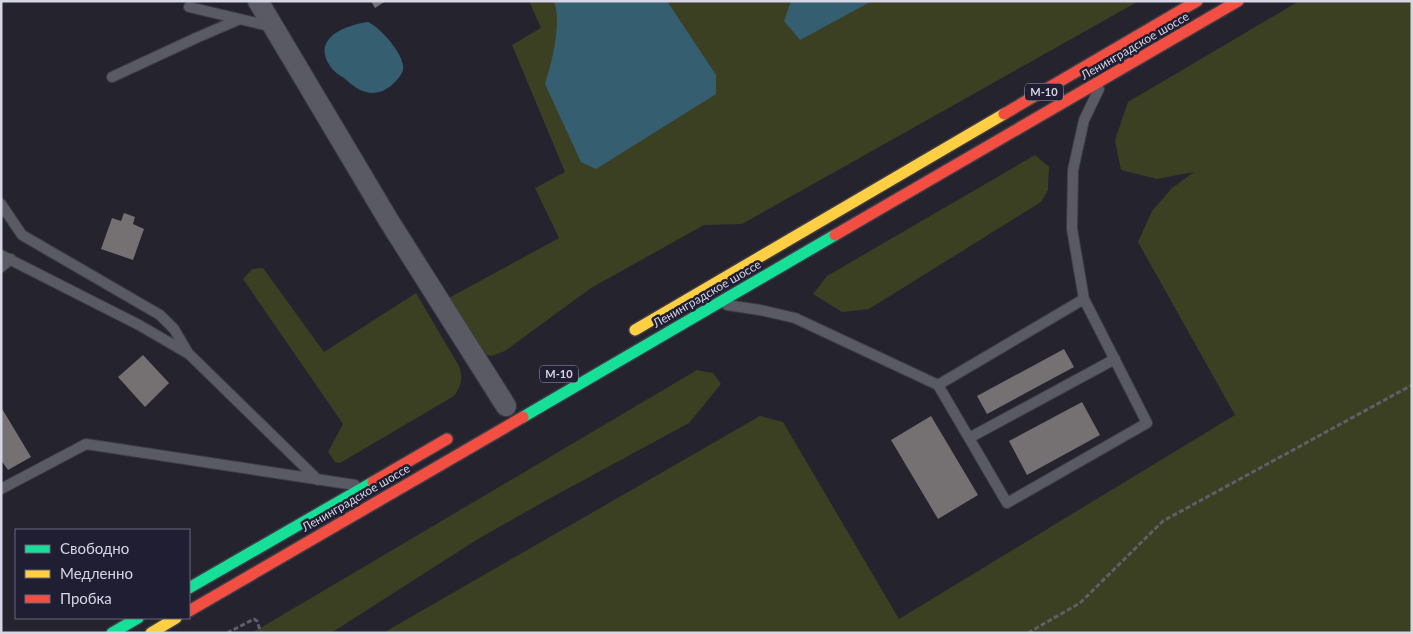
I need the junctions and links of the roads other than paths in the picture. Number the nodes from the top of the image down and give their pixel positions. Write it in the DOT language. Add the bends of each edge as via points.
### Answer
graph roads {
  1 [pos="258,1"];
  2 [pos="1197,1"];
  3 [pos="1238,1"];
  4 [pos="190,7"];
  5 [pos="240,19"];
  6 [pos="274,27"];
  7 [pos="112,76"];
  8 [pos="1103,81"];
  9 [pos="1,204"];
  10 [pos="1,255"];
  11 [pos="11,259"];
  12 [pos="1,267"];
  13 [pos="1084,299"];
  14 [pos="718,304"];
  15 [pos="625,336"];
  16 [pos="189,354"];
  17 [pos="1115,359"];
  18 [pos="938,385"];
  19 [pos="506,406"];
  20 [pos="456,434"];
  21 [pos="970,438"];
  22 [pos="318,480"];
  23 [pos="364,486"];
  24 [pos="1,489"];
  25 [pos="190,587"];
  26 [pos="190,609"];
  27 [pos="136,619"];
  28 [pos="174,619"];
  29 [pos="112,633"];
  30 [pos="151,633"];
  1 -- 6 [label="street"];
  2 -- 15 [label="highway, Ленинградское шоссе / М-10"];
  3 -- 8 [label="highway, Ленинградское шоссе / М-10"];
  4 -- 5 [label="lane"];
  5 -- 6 [label="lane"];
  5 -- 7 [label="lane"];
  6 -- 19 [label="street" via="389,221"];
  8 -- 13 [label="lane" via="1084,120 1073,170 1072,229"];
  8 -- 14 [label="highway, Ленинградское шоссе / М-10"];
  9 -- 16 [label="lane" via="22,235 160,315 174,329"];
  10 -- 11 [label="lane"];
  11 -- 12 [label="lane"];
  11 -- 16 [label="lane"];
  13 -- 17 [label="lane"];
  13 -- 18 [label="lane"];
  14 -- 18 [label="lane" via="795,318"];
  14 -- 26 [label="highway, Ленинградское шоссе / М-10"];
  16 -- 22 [label="lane"];
  17 -- 21 [label="lane"];
  17 -- 21 [label="lane" via="1147,423 1007,504"];
  18 -- 21 [label="lane"];
  20 -- 23 [label="highway, Ленинградское шоссе"];
  22 -- 23 [label="lane"];
  22 -- 24 [label="lane" via="86,444"];
  23 -- 25 [label="highway, Ленинградское шоссе"];
  27 -- 29 [label="highway"];
  28 -- 30 [label="highway"];
}
